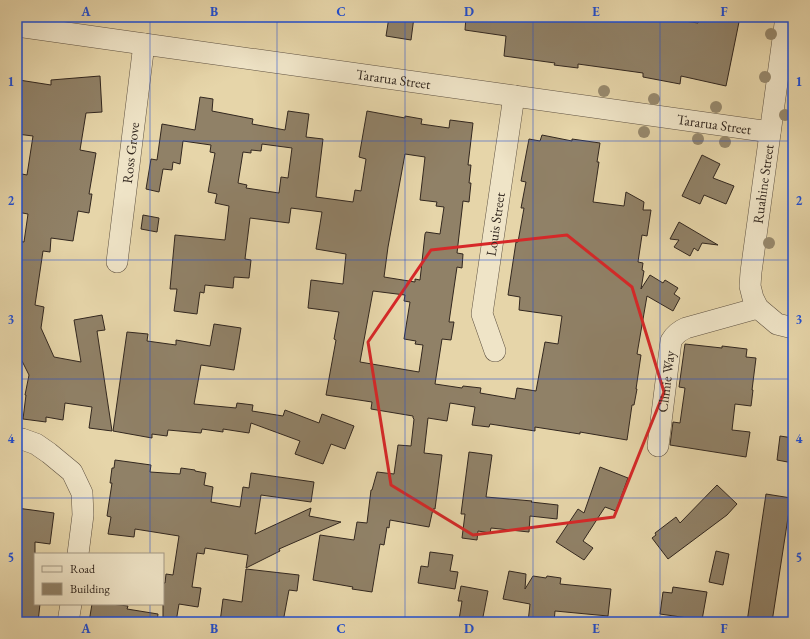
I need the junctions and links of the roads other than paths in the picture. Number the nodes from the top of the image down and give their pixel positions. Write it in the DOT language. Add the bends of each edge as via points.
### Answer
graph roads {
  1 [pos="786,17"];
  2 [pos="17,26"];
  3 [pos="144,44"];
  4 [pos="514,96"];
  5 [pos="770,132"];
  6 [pos="117,262"];
  7 [pos="758,308"];
  8 [pos="793,328"];
  9 [pos="495,351"];
  10 [pos="17,438"];
  11 [pos="658,446"];
  12 [pos="78,553"];
  13 [pos="71,605"];
  14 [pos="68,622"];
  1 -- 5 [label="street, Ruahine Street"];
  2 -- 3 [label="street, Tararua Street"];
  3 -- 4 [label="street, Tararua Street"];
  3 -- 6 [label="street, Ross Grove"];
  4 -- 5 [label="street, Tararua Street"];
  4 -- 9 [label="street, Louis Street" via="482,314"];
  5 -- 7 [label="street, Ruahine Street" via="750,279"];
  7 -- 8 [label="street, Ruahine Street" via="777,324"];
  7 -- 11 [label="street, Climie Way" via="686,328 674,336"];
  10 -- 12 [label="street" via="36,444 72,472 82,493 83,515"];
  13 -- 14 [label="street"];
}
